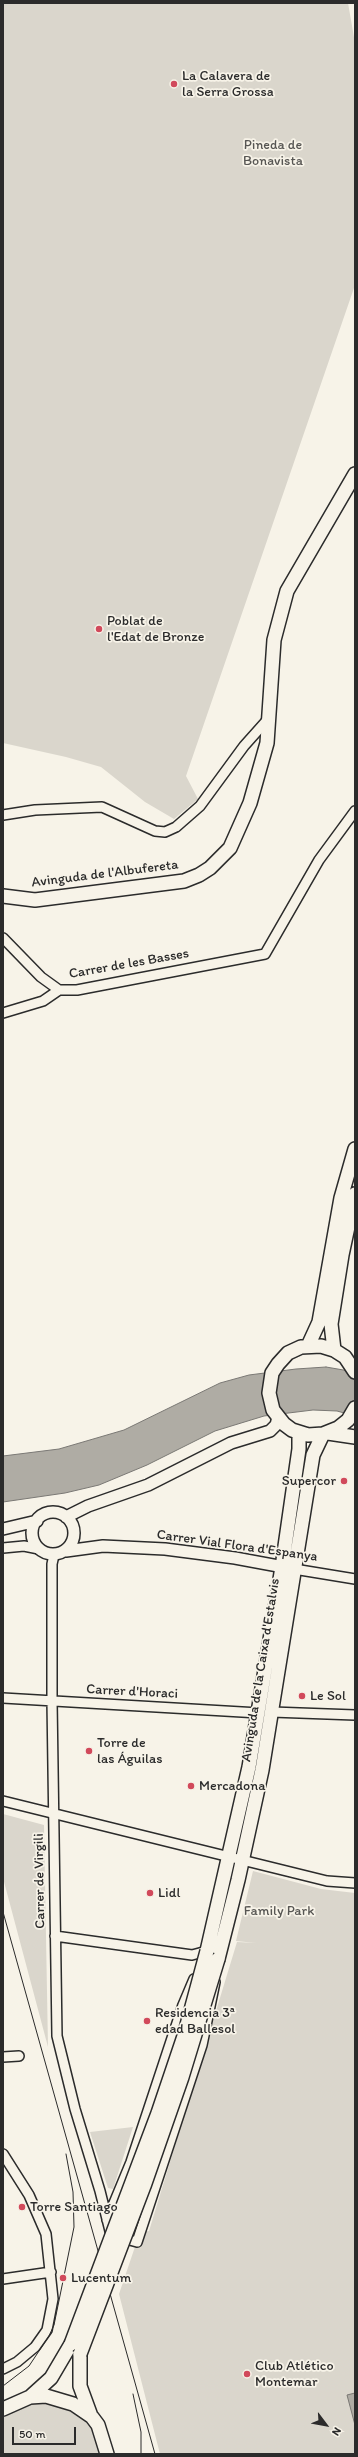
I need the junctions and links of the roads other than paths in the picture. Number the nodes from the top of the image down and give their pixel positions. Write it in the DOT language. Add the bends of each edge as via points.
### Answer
graph roads {
  1 [pos="355,474"];
  2 [pos="270,718"];
  3 [pos="355,811"];
  4 [pos="3,815"];
  5 [pos="3,896"];
  6 [pos="3,938"];
  7 [pos="59,990"];
  8 [pos="3,1013"];
  9 [pos="355,1149"];
  10 [pos="355,1194"];
  11 [pos="308,1346"];
  12 [pos="335,1350"];
  13 [pos="354,1363"];
  14 [pos="355,1408"];
  15 [pos="278,1417"];
  16 [pos="299,1433"];
  17 [pos="326,1434"];
  18 [pos="355,1437"];
  19 [pos="66,1517"];
  20 [pos="37,1521"];
  21 [pos="5,1529"];
  22 [pos="33,1538"];
  23 [pos="3,1548"];
  24 [pos="39,1549"];
  25 [pos="66,1551"];
  26 [pos="54,1555"];
  27 [pos="288,1568"];
  28 [pos="355,1579"];
  29 [pos="3,1698"];
  30 [pos="52,1701"];
  31 [pos="265,1713"];
  32 [pos="355,1715"];
  33 [pos="3,1801"];
  34 [pos="53,1814"];
  35 [pos="236,1859"];
  36 [pos="355,1883"];
  37 [pos="55,1936"];
  38 [pos="207,1951"];
  39 [pos="218,1959"];
  40 [pos="19,2056"];
  41 [pos="3,2057"];
  42 [pos="3,2154"];
  43 [pos="103,2202"];
  44 [pos="115,2203"];
  45 [pos="107,2220"];
  46 [pos="137,2242"];
  47 [pos="51,2272"];
  48 [pos="3,2279"];
  49 [pos="3,2369"];
  50 [pos="30,2396"];
  51 [pos="3,2409"];
  52 [pos="92,2418"];
  53 [pos="107,2454"];
  1 -- 2 [label="main road, Avinguda de l'Albufereta" via="287,591 274,640"];
  2 -- 4 [label="street" via="244,746 200,806 176,827 165,832 155,831 102,807 35,810"];
  2 -- 5 [label="main road, Avinguda de l'Albufereta" via="262,766 244,821 230,848 221,859 199,875 184,881 35,900"];
  3 -- 7 [label="street, Carrer de les Basses" via="319,860 265,954 77,990"];
  6 -- 7 [label="street" via="41,977"];
  7 -- 8 [label="street, Carrer de les Basses" via="42,1001"];
  9 -- 11 [label="main road" via="339,1206 319,1322"];
  10 -- 12 [label="main road" via="331,1324"];
  11 -- 12 [label="main road" via="322,1346"];
  11 -- 15 [label="main road" via="288,1354 272,1373 269,1393"];
  12 -- 13 [label="main road"];
  14 -- 17 [label="main road" via="348,1420"];
  15 -- 16 [label="main road"];
  15 -- 19 [label="street" via="276,1425 270,1431 231,1443 148,1485 88,1506"];
  16 -- 17 [label="main road"];
  16 -- 27 [label="main road, Avinguda de la Caixa d'Estalvis"];
  17 -- 18 [label="main road"];
  17 -- 27 [label="main road, Avinguda de la Caixa d'Estalvis" via="313,1455"];
  19 -- 20 [label="street" via="52,1512"];
  19 -- 25 [label="street" via="75,1532 74,1539"];
  20 -- 21 [label="street"];
  20 -- 22 [label="street"];
  21 -- 22 [label="street"];
  22 -- 24 [label="street"];
  23 -- 24 [label="street" via="24,1546"];
  24 -- 26 [label="street"];
  25 -- 26 [label="street"];
  25 -- 27 [label="street, Carrer Vial Flora d'Espanya" via="103,1546 165,1549"];
  26 -- 30 [label="street, Carrer de Virgili"];
  27 -- 28 [label="street, Carrer Vial Flora d'Espanya"];
  27 -- 31 [label="main road, Avinguda de la Caixa d'Estalvis"];
  29 -- 30 [label="street, Carrer d'Horaci"];
  30 -- 31 [label="street, Carrer d'Horaci"];
  30 -- 34 [label="street, Carrer de Virgili"];
  31 -- 32 [label="street, Carrer d'Horaci"];
  31 -- 35 [label="main road, Avinguda de la Caixa d'Estalvis"];
  33 -- 34 [label="street"];
  34 -- 35 [label="street"];
  34 -- 37 [label="street, Carrer de Virgili"];
  35 -- 36 [label="street" via="327,1881"];
  35 -- 38 [label="main road, Avinguda de la Caixa d'Estalvis"];
  35 -- 39 [label="main road, Avinguda de la Caixa d'Estalvis"];
  37 -- 38 [label="street" via="192,1955"];
  37 -- 43 [label="street, Carrer de Virgili" via="57,2036 75,2109"];
  38 -- 44 [label="street, Avinguda de la Caixa d'Estalvis" via="183,2005"];
  38 -- 50 [label="main road, Avinguda de la Caixa d'Estalvis, bridge" via="184,2036 158,2113 71,2344 51,2378"];
  39 -- 46 [label="street, Avinguda de la Caixa d'Estalvis" via="214,1995 202,2045"];
  39 -- 52 [label="main road, Avinguda de la Caixa d'Estalvis, bridge" via="180,2084 80,2354 80,2386"];
  40 -- 41 [label="street"];
  42 -- 47 [label="street" via="29,2195 46,2234"];
  43 -- 44 [label="street"];
  43 -- 45 [label="street, Carrer de Virgili"];
  44 -- 45 [label="street, Avinguda de la Caixa d'Estalvis"];
  45 -- 46 [label="street, Carrer de Virgili" via="111,2235"];
  47 -- 48 [label="street"];
  47 -- 49 [label="street" via="53,2299 47,2330 35,2347 18,2362"];
  50 -- 51 [label="main road"];
  50 -- 52 [label="main road" via="59,2398 73,2404"];
  52 -- 53 [label="main road" via="102,2434"];
}
